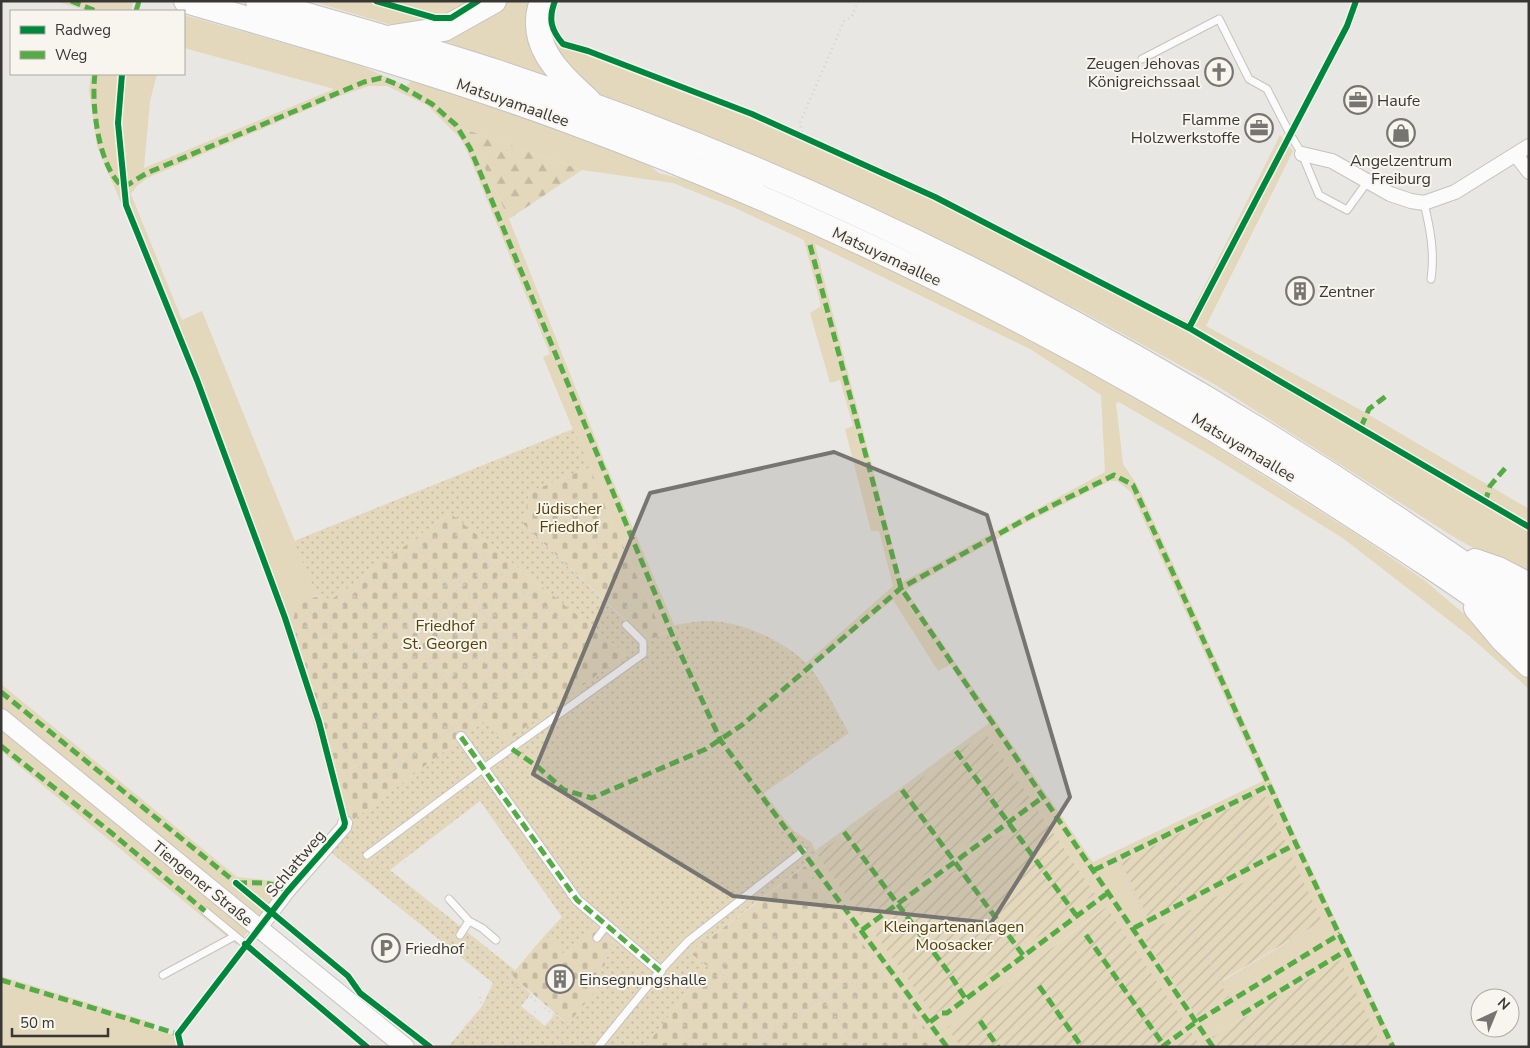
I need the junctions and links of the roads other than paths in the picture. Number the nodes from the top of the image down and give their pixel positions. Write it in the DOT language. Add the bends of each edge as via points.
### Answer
graph roads {
  1 [pos="186,1"];
  2 [pos="258,1"];
  3 [pos="494,1"];
  4 [pos="542,1"];
  5 [pos="386,38"];
  6 [pos="1142,60"];
  7 [pos="598,108"];
  8 [pos="1529,146"];
  9 [pos="1302,154"];
  10 [pos="1516,155"];
  11 [pos="1529,172"];
  12 [pos="1368,181"];
  13 [pos="1424,203"];
  14 [pos="1431,279"];
  15 [pos="1449,553"];
  16 [pos="1455,584"];
  17 [pos="1529,585"];
  18 [pos="1529,610"];
  19 [pos="626,625"];
  20 [pos="1529,636"];
  21 [pos="1529,665"];
  22 [pos="1,718"];
  23 [pos="461,737"];
  24 [pos="484,768"];
  25 [pos="345,823"];
  26 [pos="803,851"];
  27 [pos="367,855"];
  28 [pos="449,899"];
  29 [pos="205,912"];
  30 [pos="469,921"];
  31 [pos="606,926"];
  32 [pos="259,929"];
  33 [pos="460,935"];
  34 [pos="235,936"];
  35 [pos="597,938"];
  36 [pos="496,940"];
  37 [pos="660,971"];
  38 [pos="163,974"];
  39 [pos="405,1047"];
  40 [pos="597,1047"];
  1 -- 16 [label="highway, Matsuyamaallee" via="366,54 565,119 793,211 992,306 1159,396 1293,477"];
  2 -- 5 [label="highway, Matsuyamaallee"];
  3 -- 5 [label="highway" via="444,29"];
  4 -- 7 [label="highway" via="538,20 544,53 553,67"];
  5 -- 7 [label="highway, Matsuyamaallee" via="498,72"];
  6 -- 9 [label="lane" via="1219,20 1248,79 1267,89"];
  7 -- 15 [label="highway, Matsuyamaallee" via="809,194 1040,306 1238,416"];
  8 -- 10 [label="street"];
  9 -- 12 [label="street" via="1332,161"];
  9 -- 12 [label="lane" via="1319,195 1347,210"];
  10 -- 11 [label="street"];
  10 -- 13 [label="street" via="1455,192"];
  12 -- 13 [label="street" via="1390,194"];
  13 -- 14 [label="lane" via="1431,236"];
  15 -- 17 [label="highway" via="1498,569"];
  15 -- 18 [label="highway, Matsuyamaallee"];
  16 -- 20 [label="highway, Matsuyamaallee"];
  16 -- 21 [label="highway" via="1502,640"];
  19 -- 24 [label="lane" via="643,642 643,654"];
  22 -- 32 [label="street, Tiengener Straße"];
  23 -- 24 [label="street"];
  24 -- 27 [label="lane"];
  24 -- 31 [label="street" via="578,900"];
  25 -- 32 [label="street, Schlattweg"];
  26 -- 37 [label="lane" via="688,941"];
  28 -- 30 [label="lane"];
  29 -- 34 [label="lane"];
  30 -- 33 [label="lane"];
  30 -- 36 [label="lane"];
  31 -- 35 [label="lane"];
  31 -- 37 [label="street"];
  32 -- 34 [label="lane, Schlattweg" via="245,944"];
  32 -- 39 [label="street, Tiengener Straße"];
  34 -- 38 [label="lane"];
  37 -- 40 [label="lane"];
}
